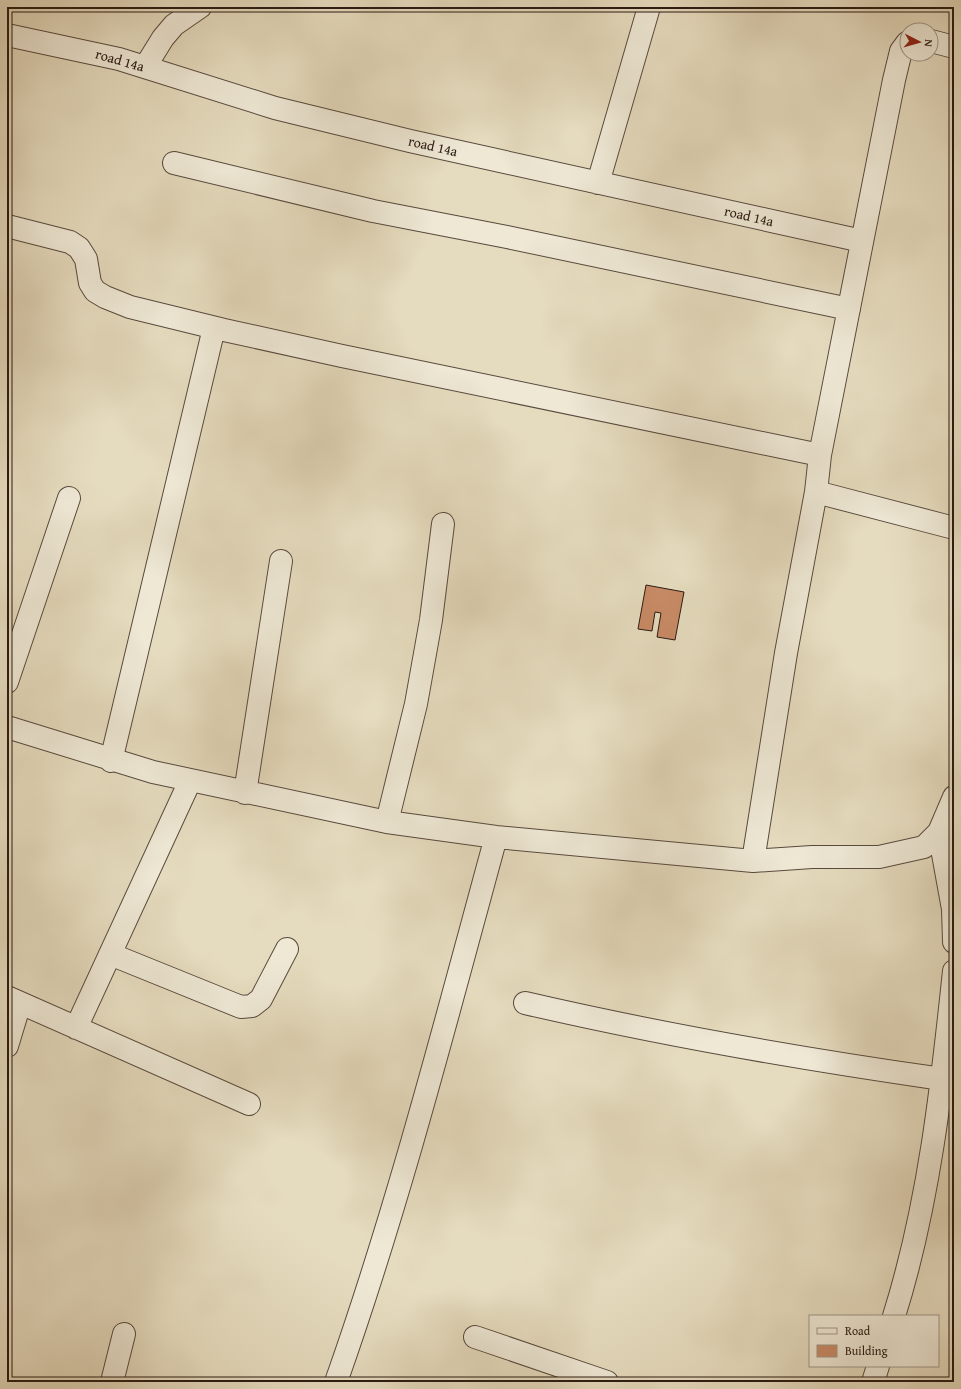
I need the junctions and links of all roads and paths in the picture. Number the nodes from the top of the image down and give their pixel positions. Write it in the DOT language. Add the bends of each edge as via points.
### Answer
graph roads {
  1 [pos="200,7"];
  2 [pos="649,7"];
  3 [pos="7,35"];
  4 [pos="939,43"];
  5 [pos="954,47"];
  6 [pos="899,59"];
  7 [pos="145,67"];
  8 [pos="174,163"];
  9 [pos="598,183"];
  10 [pos="7,226"];
  11 [pos="862,241"];
  12 [pos="849,309"];
  13 [pos="214,328"];
  14 [pos="820,455"];
  15 [pos="816,492"];
  16 [pos="69,498"];
  17 [pos="443,524"];
  18 [pos="954,528"];
  19 [pos="281,561"];
  20 [pos="7,682"];
  21 [pos="7,727"];
  22 [pos="111,761"];
  23 [pos="190,781"];
  24 [pos="245,793"];
  25 [pos="954,797"];
  26 [pos="387,822"];
  27 [pos="939,832"];
  28 [pos="496,837"];
  29 [pos="753,861"];
  30 [pos="954,942"];
  31 [pos="287,949"];
  32 [pos="110,954"];
  33 [pos="954,970"];
  34 [pos="14,1000"];
  35 [pos="525,1003"];
  36 [pos="76,1028"];
  37 [pos="7,1046"];
  38 [pos="942,1079"];
  39 [pos="250,1104"];
  40 [pos="894,1315"];
  41 [pos="124,1334"];
  42 [pos="474,1337"];
  43 [pos="878,1367"];
  44 [pos="112,1382"];
  45 [pos="336,1382"];
  46 [pos="607,1382"];
  47 [pos="873,1382"];
  1 -- 7 [label="street" via="174,25"];
  2 -- 9 [label="street"];
  3 -- 7 [label="street, road 14a" via="89,51"];
  4 -- 5 [label="street"];
  6 -- 11 [label="street"];
  7 -- 9 [label="street, road 14a" via="275,108"];
  8 -- 12 [label="street" via="373,211"];
  9 -- 11 [label="street, road 14a"];
  10 -- 13 [label="street" via="70,242 79,248 86,259 90,283 95,291 105,297 130,307"];
  11 -- 12 [label="street"];
  12 -- 14 [label="street"];
  13 -- 14 [label="street"];
  13 -- 22 [label="street"];
  14 -- 15 [label="street"];
  15 -- 18 [label="street"];
  15 -- 29 [label="street" via="786,653"];
  16 -- 20 [label="street"];
  17 -- 26 [label="street" via="431,620 416,704"];
  19 -- 24 [label="street"];
  21 -- 22 [label="street"];
  22 -- 23 [label="street"];
  23 -- 24 [label="street"];
  23 -- 32 [label="street"];
  24 -- 26 [label="street"];
  25 -- 27 [label="street"];
  26 -- 28 [label="street"];
  27 -- 29 [label="street" via="924,847 879,857 812,857"];
  27 -- 30 [label="street" via="953,909"];
  28 -- 29 [label="street"];
  28 -- 45 [label="street" via="407,1159 359,1318"];
  31 -- 32 [label="street" via="261,999 252,1006 241,1007"];
  32 -- 36 [label="street"];
  33 -- 38 [label="street"];
  34 -- 36 [label="street"];
  34 -- 37 [label="street"];
  35 -- 38 [label="street" via="696,1039 843,1065"];
  36 -- 39 [label="street"];
  38 -- 40 [label="street" via="912,1248"];
  41 -- 44 [label="street"];
  42 -- 46 [label="street"];
  43 -- 47 [label="street"];
}
